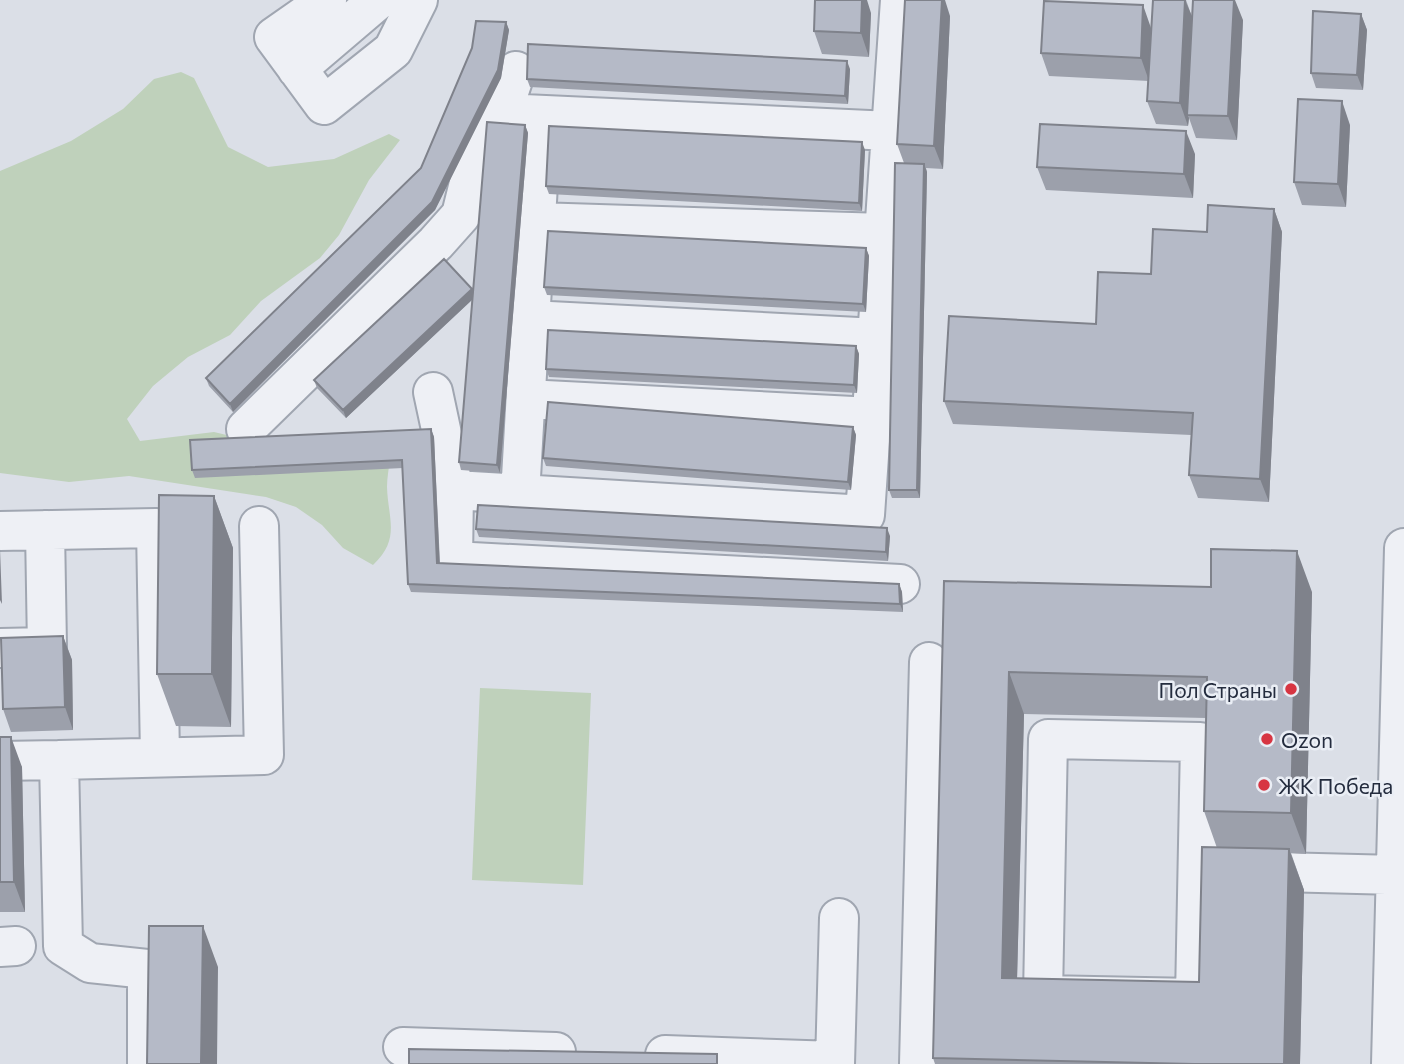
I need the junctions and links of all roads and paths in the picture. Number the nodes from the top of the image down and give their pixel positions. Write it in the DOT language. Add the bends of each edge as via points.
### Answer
graph roads {
  1 [pos="327,0"];
  2 [pos="378,0"];
  3 [pos="418,0"];
  4 [pos="900,0"];
  5 [pos="297,69"];
  6 [pos="516,71"];
  7 [pos="502,113"];
  8 [pos="542,115"];
  9 [pos="891,131"];
  10 [pos="536,222"];
  11 [pos="884,233"];
  12 [pos="530,320"];
  13 [pos="877,338"];
  14 [pos="433,393"];
  15 [pos="526,399"];
  16 [pos="872,417"];
  17 [pos="246,429"];
  18 [pos="454,490"];
  19 [pos="520,495"];
  20 [pos="259,527"];
  21 [pos="45,530"];
  22 [pos="0,531"];
  23 [pos="1404,548"];
  24 [pos="900,584"];
  25 [pos="0,648"];
  26 [pos="929,662"];
  27 [pos="160,758"];
  28 [pos="59,760"];
  29 [pos="0,761"];
  30 [pos="1197,870"];
  31 [pos="1398,900"];
  32 [pos="839,918"];
  33 [pos="1398,1015"];
  34 [pos="403,1047"];
  35 [pos="584,1053"];
  36 [pos="626,1054"];
  37 [pos="835,1062"];
  38 [pos="147,1064"];
  39 [pos="919,1064"];
  40 [pos="1391,1064"];
  1 -- 5 [label="street" via="274,37"];
  2 -- 5 [label="street"];
  3 -- 5 [label="street" via="393,50 324,105"];
  4 -- 9 [label="street"];
  6 -- 7 [label="street"];
  7 -- 8 [label="street"];
  7 -- 17 [label="street" via="482,130 461,215"];
  8 -- 9 [label="street"];
  8 -- 10 [label="street"];
  9 -- 11 [label="street"];
  10 -- 11 [label="street"];
  10 -- 12 [label="street"];
  11 -- 13 [label="street"];
  12 -- 13 [label="street"];
  12 -- 15 [label="street"];
  13 -- 16 [label="street"];
  14 -- 18 [label="street"];
  15 -- 16 [label="street"];
  15 -- 19 [label="street"];
  16 -- 19 [label="street" via="865,515"];
  18 -- 19 [label="street"];
  18 -- 24 [label="street" via="453,561"];
  20 -- 27 [label="street" via="264,755"];
  21 -- 22 [label="street"];
  21 -- 25 [label="street" via="47,647"];
  21 -- 27 [label="street" via="156,528"];
  23 -- 31 [label="street"];
  26 -- 39 [label="street"];
  27 -- 28 [label="street"];
  28 -- 29 [label="street"];
  28 -- 38 [label="street" via="63,946 90,963 147,970"];
  30 -- 30 [label="street" via="1200,742 1048,738 1043,995 1195,998"];
  30 -- 31 [label="street"];
  31 -- 33 [label="street"];
  32 -- 37 [label="street"];
  33 -- 40 [label="street"];
  34 -- 35 [label="street"];
  36 -- 37 [label="street"];
}
